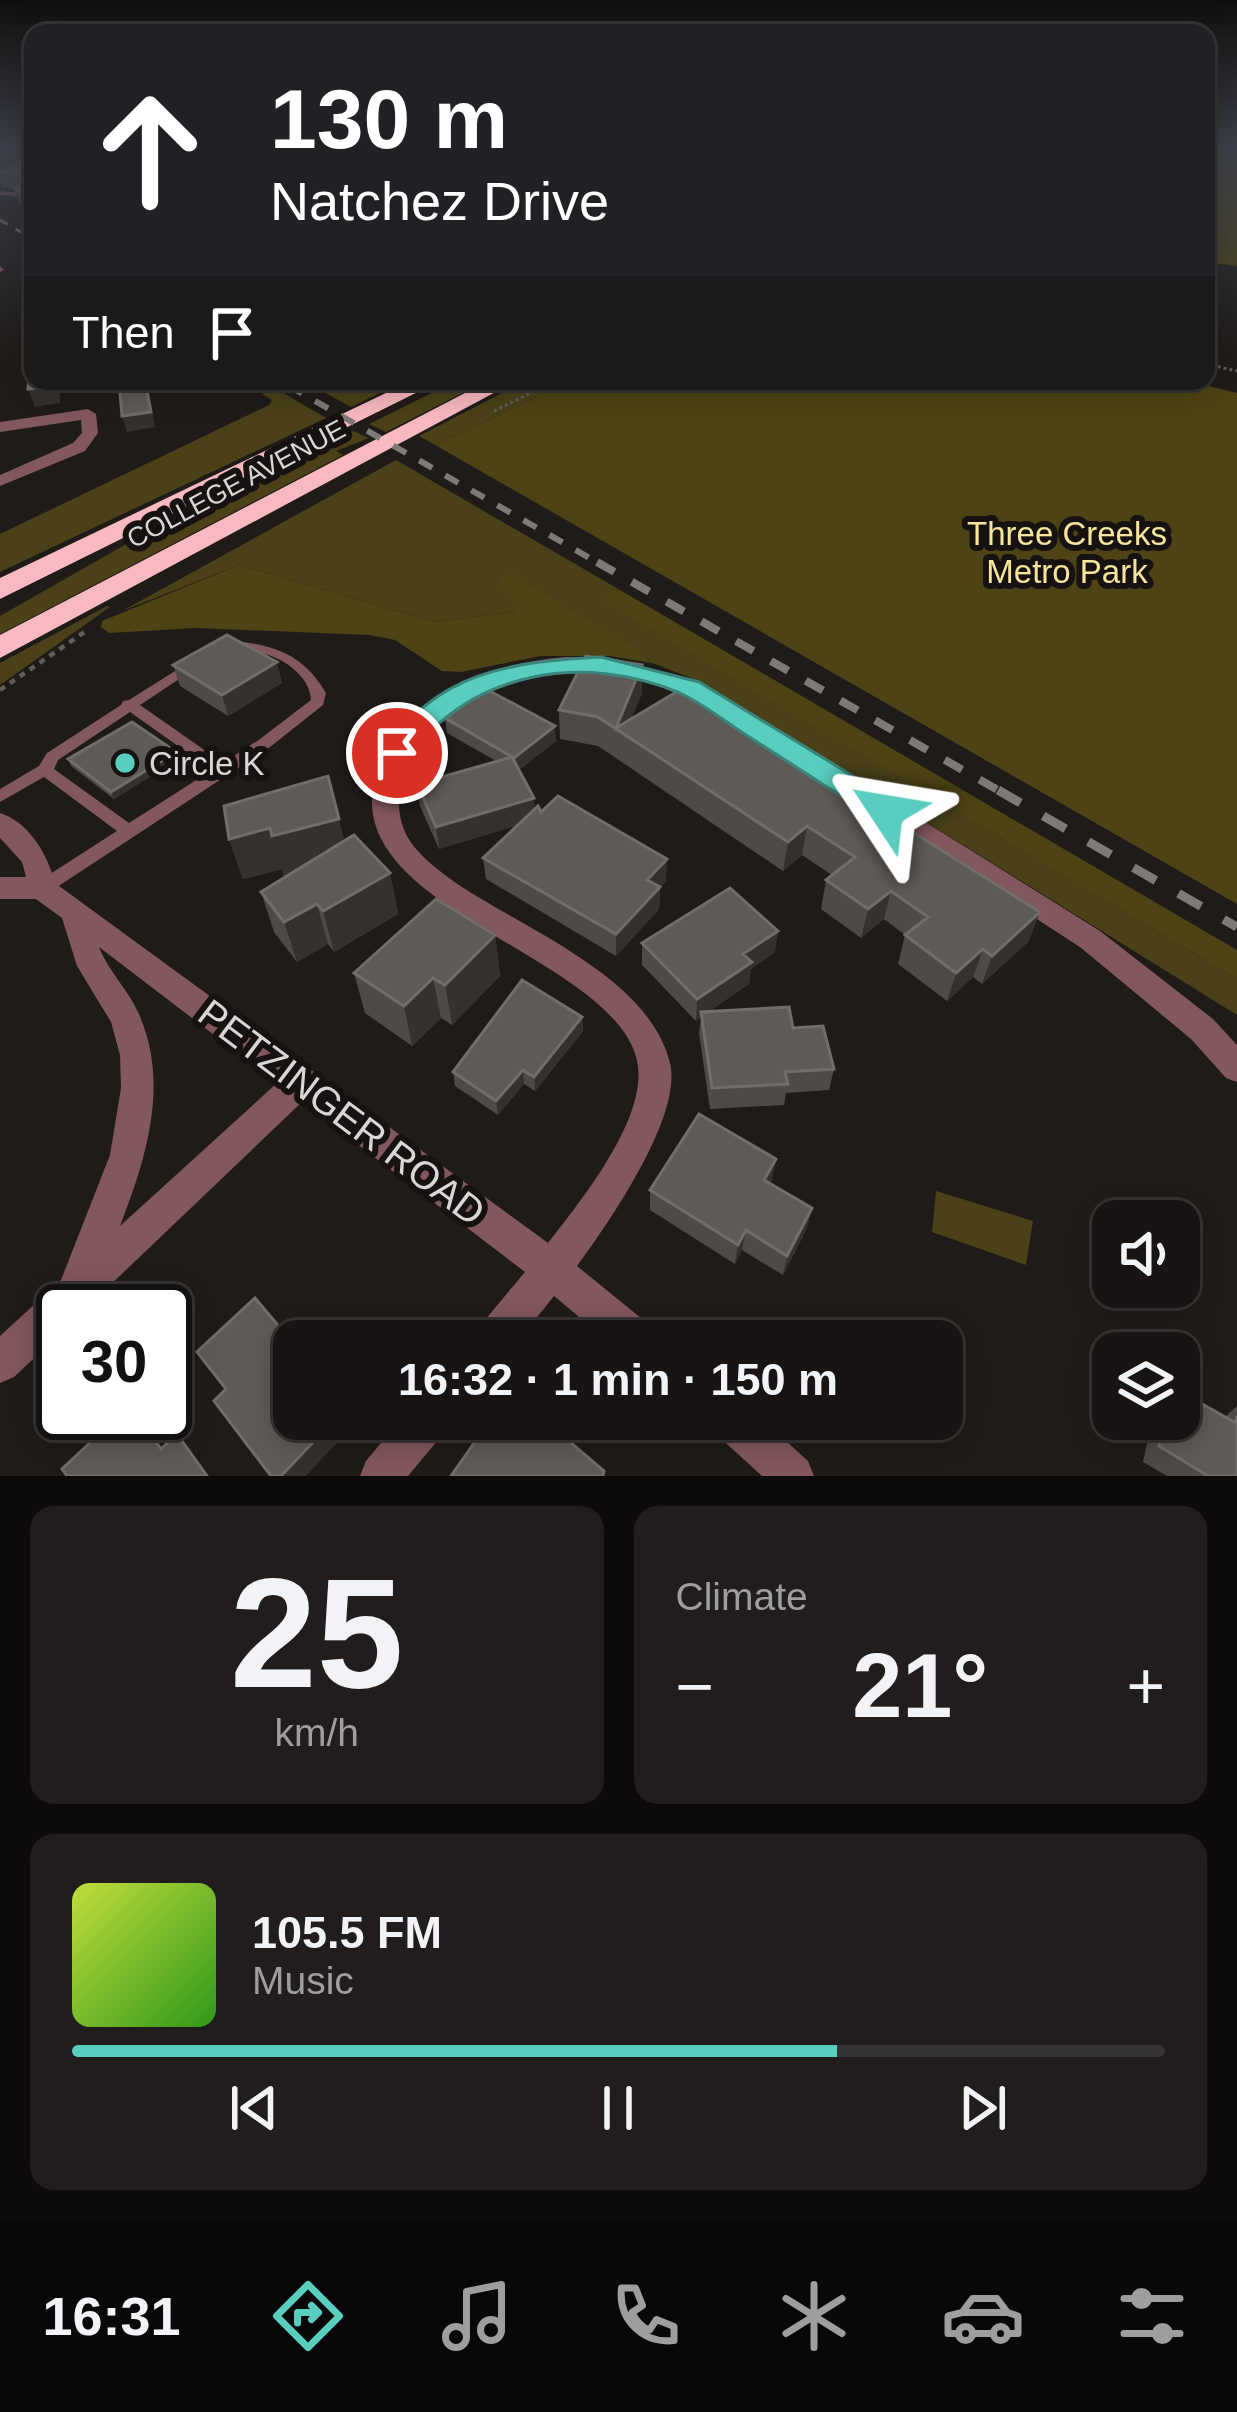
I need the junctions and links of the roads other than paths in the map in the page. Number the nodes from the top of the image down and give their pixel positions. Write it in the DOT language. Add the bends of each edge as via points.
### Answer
graph roads {
  1 [pos="412,390"];
  2 [pos="488,390"];
  3 [pos="0,427"];
  4 [pos="0,481"];
  5 [pos="173,507"];
  6 [pos="0,587"];
  7 [pos="0,606"];
  8 [pos="0,648"];
  9 [pos="128,704"];
  10 [pos="45,770"];
  11 [pos="223,770"];
  12 [pos="0,796"];
  13 [pos="0,822"];
  14 [pos="129,832"];
  15 [pos="0,888"];
  16 [pos="42,888"];
  17 [pos="75,913"];
  18 [pos="1237,1068"];
  19 [pos="301,1082"];
  20 [pos="549,1267"];
  21 [pos="79,1284"];
  22 [pos="84,1284"];
  23 [pos="509,1320"];
  24 [pos="613,1320"];
  25 [pos="36,1329"];
  26 [pos="0,1363"];
  27 [pos="411,1440"];
  28 [pos="754,1440"];
  29 [pos="381,1476"];
  30 [pos="793,1476"];
  1 -- 5 [label="highway, COLLEGE AVENUE"];
  2 -- 8 [label="highway, COLLEGE AVENUE"];
  3 -- 4 [label="street" via="88,414 90,433 79,447"];
  5 -- 6 [label="highway, COLLEGE AVENUE"];
  5 -- 7 [label="highway"];
  9 -- 10 [label="lane"];
  9 -- 11 [label="lane"];
  9 -- 11 [label="lane" via="228,647 249,644 307,671 317,702"];
  10 -- 12 [label="lane"];
  10 -- 14 [label="lane"];
  11 -- 14 [label="lane"];
  13 -- 16 [label="street, PETZINGER ROAD" via="35,858"];
  14 -- 16 [label="lane"];
  15 -- 16 [label="street"];
  16 -- 17 [label="street, PETZINGER ROAD"];
  17 -- 19 [label="street, PETZINGER ROAD"];
  17 -- 21 [label="street" via="139,1061 124,1166"];
  18 -- 20 [label="street" via="1202,1029 1090,939 690,688 632,669 574,663 507,673 448,699 417,725 388,771 384,814 403,855 454,898 614,996 654,1062 651,1112 611,1185"];
  19 -- 20 [label="street, PETZINGER ROAD"];
  19 -- 22 [label="street"];
  20 -- 23 [label="street"];
  20 -- 24 [label="street, PETZINGER ROAD"];
  25 -- 26 [label="street"];
  27 -- 29 [label="street"];
  28 -- 30 [label="street"];
}
